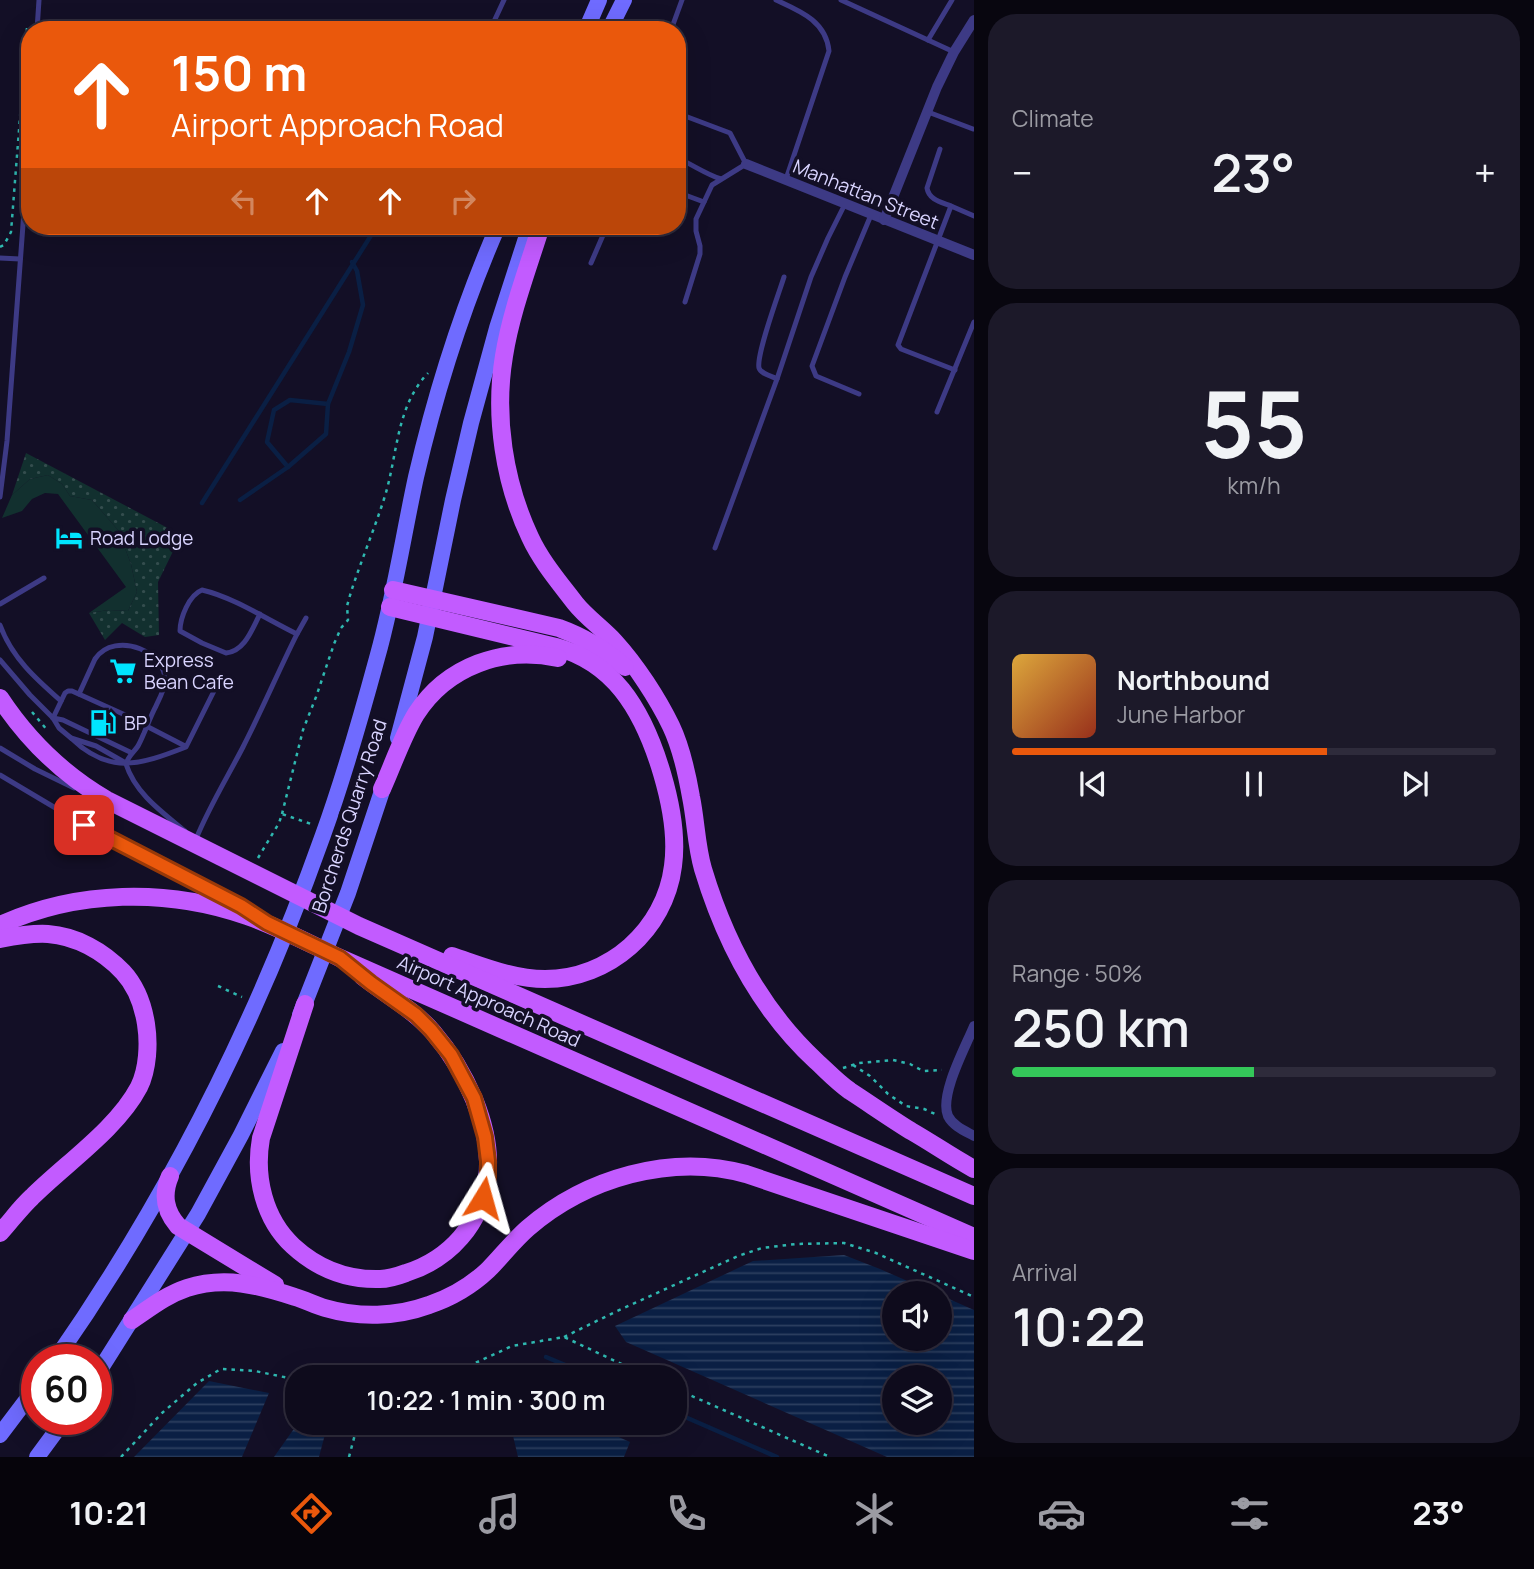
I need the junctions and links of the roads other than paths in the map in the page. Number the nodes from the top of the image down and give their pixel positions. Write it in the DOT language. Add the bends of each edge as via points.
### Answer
graph roads {
  1 [pos="39,0"];
  2 [pos="504,0"];
  3 [pos="599,0"];
  4 [pos="624,0"];
  5 [pos="682,0"];
  6 [pos="776,0"];
  7 [pos="841,0"];
  8 [pos="952,0"];
  9 [pos="974,20"];
  10 [pos="38,21"];
  11 [pos="494,21"];
  12 [pos="590,21"];
  13 [pos="614,21"];
  14 [pos="674,21"];
  15 [pos="928,40"];
  16 [pos="954,52"];
  17 [pos="928,112"];
  18 [pos="686,116"];
  19 [pos="973,129"];
  20 [pos="940,149"];
  21 [pos="686,162"];
  22 [pos="746,164"];
  23 [pos="721,179"];
  24 [pos="785,180"];
  25 [pos="686,195"];
  26 [pos="704,202"];
  27 [pos="845,204"];
  28 [pos="951,206"];
  29 [pos="872,215"];
  30 [pos="974,216"];
  31 [pos="884,220"];
  32 [pos="22,235"];
  33 [pos="494,235"];
  34 [pos="527,235"];
  35 [pos="538,235"];
  36 [pos="603,235"];
  37 [pos="938,241"];
  38 [pos="974,255"];
  39 [pos="0,258"];
  40 [pos="20,260"];
  41 [pos="590,263"];
  42 [pos="784,277"];
  43 [pos="685,302"];
  44 [pos="974,322"];
  45 [pos="955,370"];
  46 [pos="777,379"];
  47 [pos="859,394"];
  48 [pos="937,412"];
  49 [pos="0,497"];
  50 [pos="715,548"];
  51 [pos="44,578"];
  52 [pos="391,598"];
  53 [pos="433,598"];
  54 [pos="0,604"];
  55 [pos="260,614"];
  56 [pos="429,617"];
  57 [pos="306,618"];
  58 [pos="0,625"];
  59 [pos="297,634"];
  60 [pos="0,660"];
  61 [pos="219,681"];
  62 [pos="79,694"];
  63 [pos="654,697"];
  64 [pos="0,698"];
  65 [pos="61,701"];
  66 [pos="53,718"];
  67 [pos="147,727"];
  68 [pos="71,738"];
  69 [pos="649,739"];
  70 [pos="186,747"];
  71 [pos="0,748"];
  72 [pos="132,753"];
  73 [pos="126,764"];
  74 [pos="0,775"];
  75 [pos="382,789"];
  76 [pos="107,800"];
  77 [pos="201,844"];
  78 [pos="267,923"];
  79 [pos="0,925"];
  80 [pos="359,926"];
  81 [pos="0,939"];
  82 [pos="340,958"];
  83 [pos="305,1004"];
  84 [pos="974,1026"];
  85 [pos="974,1136"];
  86 [pos="974,1169"];
  87 [pos="170,1177"];
  88 [pos="974,1196"];
  89 [pos="0,1233"];
  90 [pos="187,1233"];
  91 [pos="974,1237"];
  92 [pos="974,1251"];
  93 [pos="296,1297"];
  94 [pos="132,1320"];
  95 [pos="66,1344"];
  96 [pos="112,1351"];
  97 [pos="21,1408"];
  98 [pos="53,1435"];
  99 [pos="0,1436"];
  100 [pos="37,1457"];
  1 -- 10 [label="lane"];
  2 -- 11 [label="lane"];
  3 -- 12 [label="main road"];
  4 -- 13 [label="main road"];
  5 -- 14 [label="lane"];
  6 -- 24 [label="lane" via="813,19 829,51"];
  7 -- 15 [label="lane"];
  8 -- 15 [label="lane"];
  9 -- 16 [label="street"];
  15 -- 16 [label="lane"];
  16 -- 17 [label="street"];
  17 -- 19 [label="lane"];
  17 -- 31 [label="street"];
  18 -- 22 [label="lane" via="730,133"];
  20 -- 28 [label="lane" via="927,192"];
  21 -- 23 [label="lane"];
  22 -- 23 [label="lane"];
  22 -- 24 [label="street, Manhattan Street"];
  23 -- 26 [label="lane" via="712,185"];
  24 -- 27 [label="street, Manhattan Street"];
  25 -- 26 [label="lane"];
  26 -- 43 [label="lane" via="695,225 700,254"];
  27 -- 29 [label="street, Manhattan Street"];
  27 -- 46 [label="lane" via="811,277"];
  28 -- 30 [label="lane"];
  28 -- 37 [label="lane"];
  29 -- 31 [label="street, Manhattan Street"];
  29 -- 47 [label="lane" via="813,366 816,376"];
  31 -- 37 [label="street, Manhattan Street"];
  32 -- 40 [label="lane"];
  33 -- 52 [label="main road, Borcherds Quarry Road" via="441,384"];
  34 -- 53 [label="main road, Borcherds Quarry Road" via="473,414"];
  35 -- 63 [label="main road" via="503,362 501,425 510,479 530,538 550,570 626,655"];
  36 -- 41 [label="lane"];
  37 -- 38 [label="street, Manhattan Street"];
  37 -- 45 [label="lane" via="898,345"];
  39 -- 40 [label="lane"];
  40 -- 49 [label="lane"];
  42 -- 46 [label="lane" via="759,364 762,372"];
  44 -- 45 [label="lane"];
  45 -- 48 [label="lane"];
  46 -- 50 [label="lane"];
  51 -- 54 [label="lane"];
  52 -- 53 [label="main road"];
  52 -- 56 [label="main road"];
  52 -- 87 [label="main road, Borcherds Quarry Road" via="369,689 308,874 232,1058"];
  53 -- 56 [label="main road, Borcherds Quarry Road"];
  53 -- 63 [label="main road" via="578,635 618,661"];
  55 -- 55 [label="lane" via="202,590 189,603 180,628 188,636 231,653 244,643"];
  55 -- 59 [label="lane"];
  56 -- 69 [label="main road" via="579,655 623,691"];
  56 -- 75 [label="main road, Borcherds Quarry Road"];
  57 -- 59 [label="lane"];
  58 -- 65 [label="lane" via="24,666"];
  59 -- 77 [label="lane" via="204,819"];
  60 -- 66 [label="lane"];
  61 -- 70 [label="lane"];
  62 -- 65 [label="lane" via="68,691"];
  62 -- 67 [label="lane"];
  62 -- 67 [label="lane" via="95,659 107,647 133,647 152,656 165,674 165,684"];
  63 -- 86 [label="main road" via="677,742 701,860 724,931 769,1009 807,1053 849,1091"];
  64 -- 76 [label="main road" via="50,757"];
  65 -- 66 [label="lane"];
  66 -- 68 [label="lane"];
  66 -- 72 [label="lane"];
  67 -- 70 [label="lane"];
  67 -- 72 [label="lane"];
  68 -- 73 [label="lane"];
  68 -- 73 [label="lane" via="106,762"];
  69 -- 75 [label="main road" via="626,703 588,671 550,656 503,656 458,673 429,697 412,721"];
  69 -- 80 [label="main road" via="670,805 674,864 658,913 640,938 616,958 578,975 526,978"];
  70 -- 73 [label="lane"];
  71 -- 76 [label="lane, Airport Approach Road" via="35,769"];
  72 -- 73 [label="lane"];
  73 -- 77 [label="lane" via="144,795"];
  74 -- 78 [label="lane, Airport Approach Road"];
  75 -- 83 [label="main road, Borcherds Quarry Road"];
  76 -- 77 [label="main road, Airport Approach Road"];
  77 -- 80 [label="main road, Airport Approach Road"];
  78 -- 79 [label="main road" via="199,903 128,897 66,904"];
  78 -- 82 [label="main road, Airport Approach Road"];
  80 -- 88 [label="main road, Airport Approach Road"];
  81 -- 89 [label="main road" via="48,934 102,954 126,976 138,995 148,1034 142,1080 128,1104"];
  82 -- 83 [label="main road" via="431,1030 455,1060 480,1116 488,1169 478,1209 461,1239 419,1269 379,1279 330,1270 288,1241 266,1206 260,1179 263,1131"];
  82 -- 91 [label="main road, Airport Approach Road"];
  83 -- 90 [label="main road, Borcherds Quarry Road"];
  84 -- 85 [label="street" via="947,1100 949,1117"];
  87 -- 90 [label="main road" via="168,1209"];
  87 -- 95 [label="main road, Borcherds Quarry Road"];
  90 -- 93 [label="main road"];
  90 -- 94 [label="main road, Borcherds Quarry Road"];
  92 -- 93 [label="main road" via="746,1174 673,1167 619,1177 560,1204 530,1226 476,1279 429,1305 363,1315"];
  93 -- 94 [label="main road" via="247,1284 217,1282 167,1297"];
  94 -- 96 [label="main road, Borcherds Quarry Road"];
  97 -- 99 [label="main road"];
  98 -- 100 [label="main road"];
}
